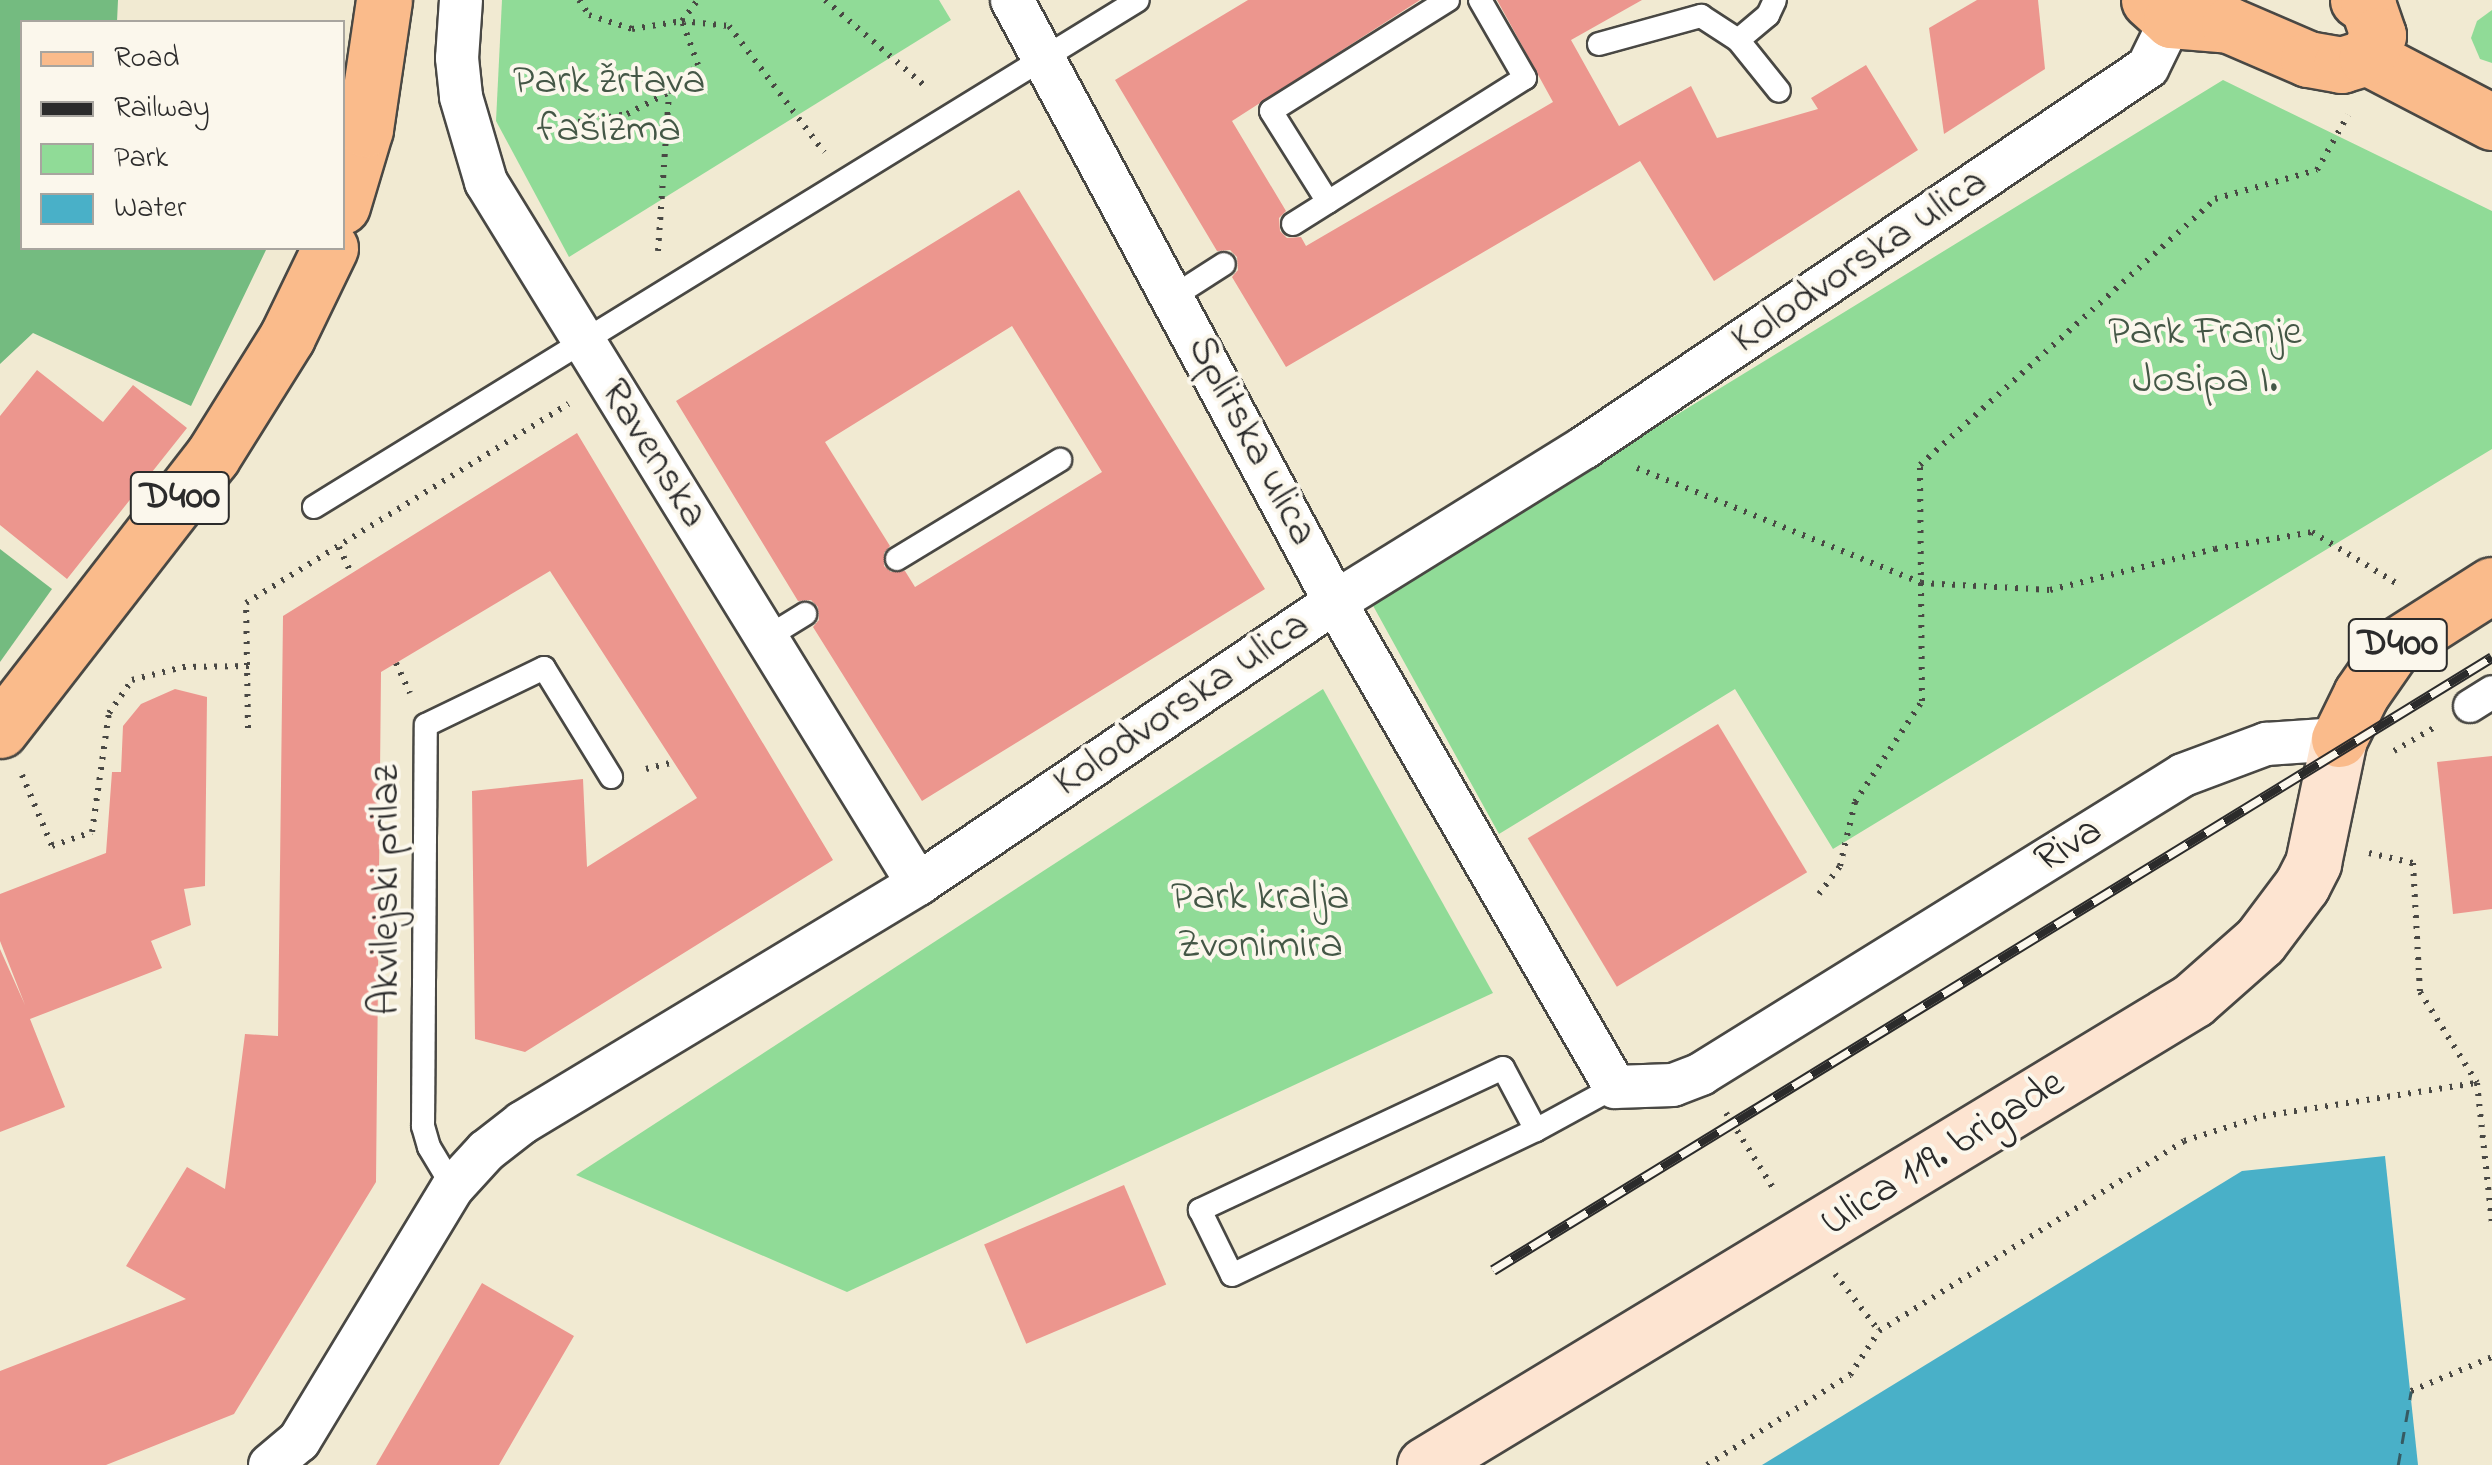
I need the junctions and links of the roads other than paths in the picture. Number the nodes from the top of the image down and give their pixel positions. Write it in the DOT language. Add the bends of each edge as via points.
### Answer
graph roads {
  1 [pos="384,0"];
  2 [pos="461,0"];
  3 [pos="1012,0"];
  4 [pos="1138,0"];
  5 [pos="1448,0"];
  6 [pos="1480,0"];
  7 [pos="1775,0"];
  8 [pos="2160,10"];
  9 [pos="2367,16"];
  10 [pos="1738,40"];
  11 [pos="1598,44"];
  12 [pos="1045,58"];
  13 [pos="1779,91"];
  14 [pos="2492,122"];
  15 [pos="345,196"];
  16 [pos="1328,202"];
  17 [pos="1293,224"];
  18 [pos="329,250"];
  19 [pos="1224,264"];
  20 [pos="1174,296"];
  21 [pos="583,339"];
  22 [pos="1060,460"];
  23 [pos="314,507"];
  24 [pos="898,559"];
  25 [pos="2492,585"];
  26 [pos="1335,602"];
  27 [pos="805,614"];
  28 [pos="766,638"];
  29 [pos="1,728"];
  30 [pos="2339,739"];
  31 [pos="611,777"];
  32 [pos="918,884"];
  33 [pos="1615,1087"];
  34 [pos="1536,1130"];
  35 [pos="452,1186"];
  36 [pos="270,1465"];
  37 [pos="1426,1465"];
  1 -- 15 [label="main road" via="364,129"];
  2 -- 21 [label="street, Ravenska" via="458,58 471,141 486,182"];
  3 -- 12 [label="street, Splitska ulica"];
  4 -- 12 [label="lane"];
  5 -- 16 [label="lane" via="1271,111"];
  6 -- 16 [label="lane" via="1524,78"];
  7 -- 10 [label="lane" via="1768,15"];
  8 -- 9 [label="main road" via="2228,25 2308,59 2341,65"];
  8 -- 26 [label="street, Kolodvorska ulica" via="2148,68 1584,447"];
  9 -- 14 [label="main road"];
  10 -- 11 [label="lane" via="1700,16"];
  10 -- 13 [label="lane"];
  12 -- 20 [label="street, Splitska ulica"];
  12 -- 21 [label="lane"];
  16 -- 17 [label="lane"];
  18 -- 29 [label="main road, D400" via="287,337 212,456"];
  19 -- 20 [label="lane"];
  20 -- 26 [label="street, Splitska ulica"];
  21 -- 23 [label="lane"];
  21 -- 28 [label="street, Ravenska"];
  22 -- 24 [label="lane"];
  25 -- 30 [label="main road, D400" via="2393,648"];
  26 -- 32 [label="street, Kolodvorska ulica"];
  26 -- 33 [label="street, Splitska ulica"];
  27 -- 28 [label="lane"];
  28 -- 32 [label="street, Ravenska"];
  30 -- 33 [label="street, Riva" via="2266,744 2183,775 1701,1074 1673,1085"];
  30 -- 37 [label="main road, Ulica 119. brigade" via="2312,864 2283,916 2193,1000"];
  31 -- 35 [label="lane, Akvilejski prilaz" via="544,668 426,726 423,1126"];
  32 -- 35 [label="street, Kolodvorska ulica" via="522,1123"];
  33 -- 34 [label="lane"];
  34 -- 34 [label="lane" via="1232,1276 1200,1210 1503,1068"];
  35 -- 36 [label="street, Kolodvorska ulica" via="299,1442"];
}
